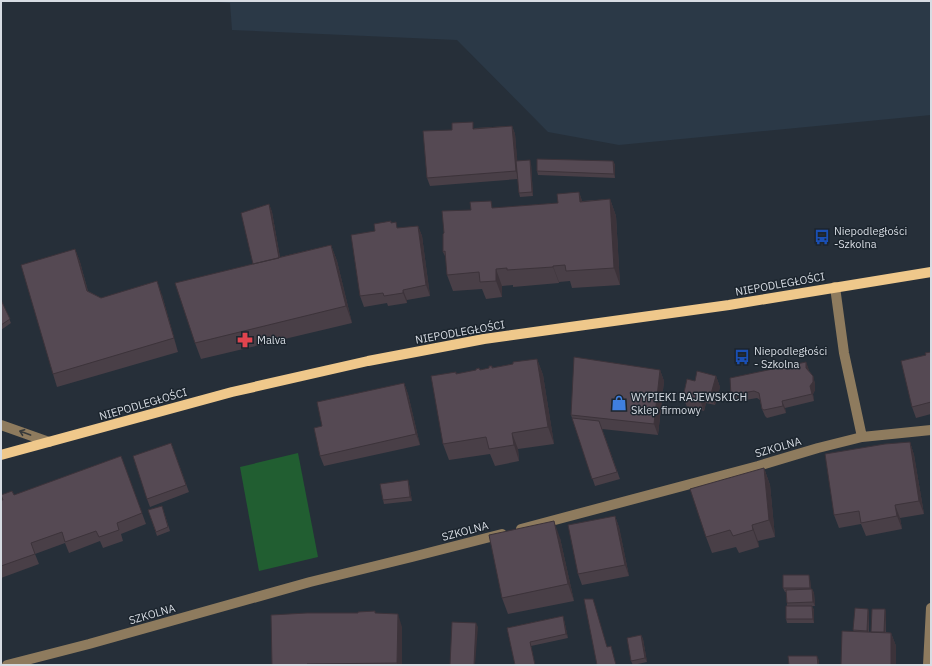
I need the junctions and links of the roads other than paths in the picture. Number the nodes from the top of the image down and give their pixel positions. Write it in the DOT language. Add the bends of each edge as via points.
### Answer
graph roads {
  1 [pos="931,272"];
  2 [pos="835,287"];
  3 [pos="1,425"];
  4 [pos="931,430"];
  5 [pos="862,438"];
  6 [pos="49,442"];
  7 [pos="1,455"];
  8 [pos="931,608"];
  9 [pos="7,665"];
  10 [pos="928,665"];
  1 -- 2 [label="main road, NIEPODLEGŁOŚCI"];
  2 -- 5 [label="street" via="844,353"];
  2 -- 6 [label="main road, NIEPODLEGŁOŚCI" via="729,305 484,339 368,361 232,392"];
  6 -- 3 [label="street, one-way"];
  4 -- 5 [label="street, SZKOLNA"];
  5 -- 9 [label="street, SZKOLNA" via="412,558 310,582"];
  6 -- 7 [label="main road, NIEPODLEGŁOŚCI"];
  8 -- 10 [label="street"];
}
